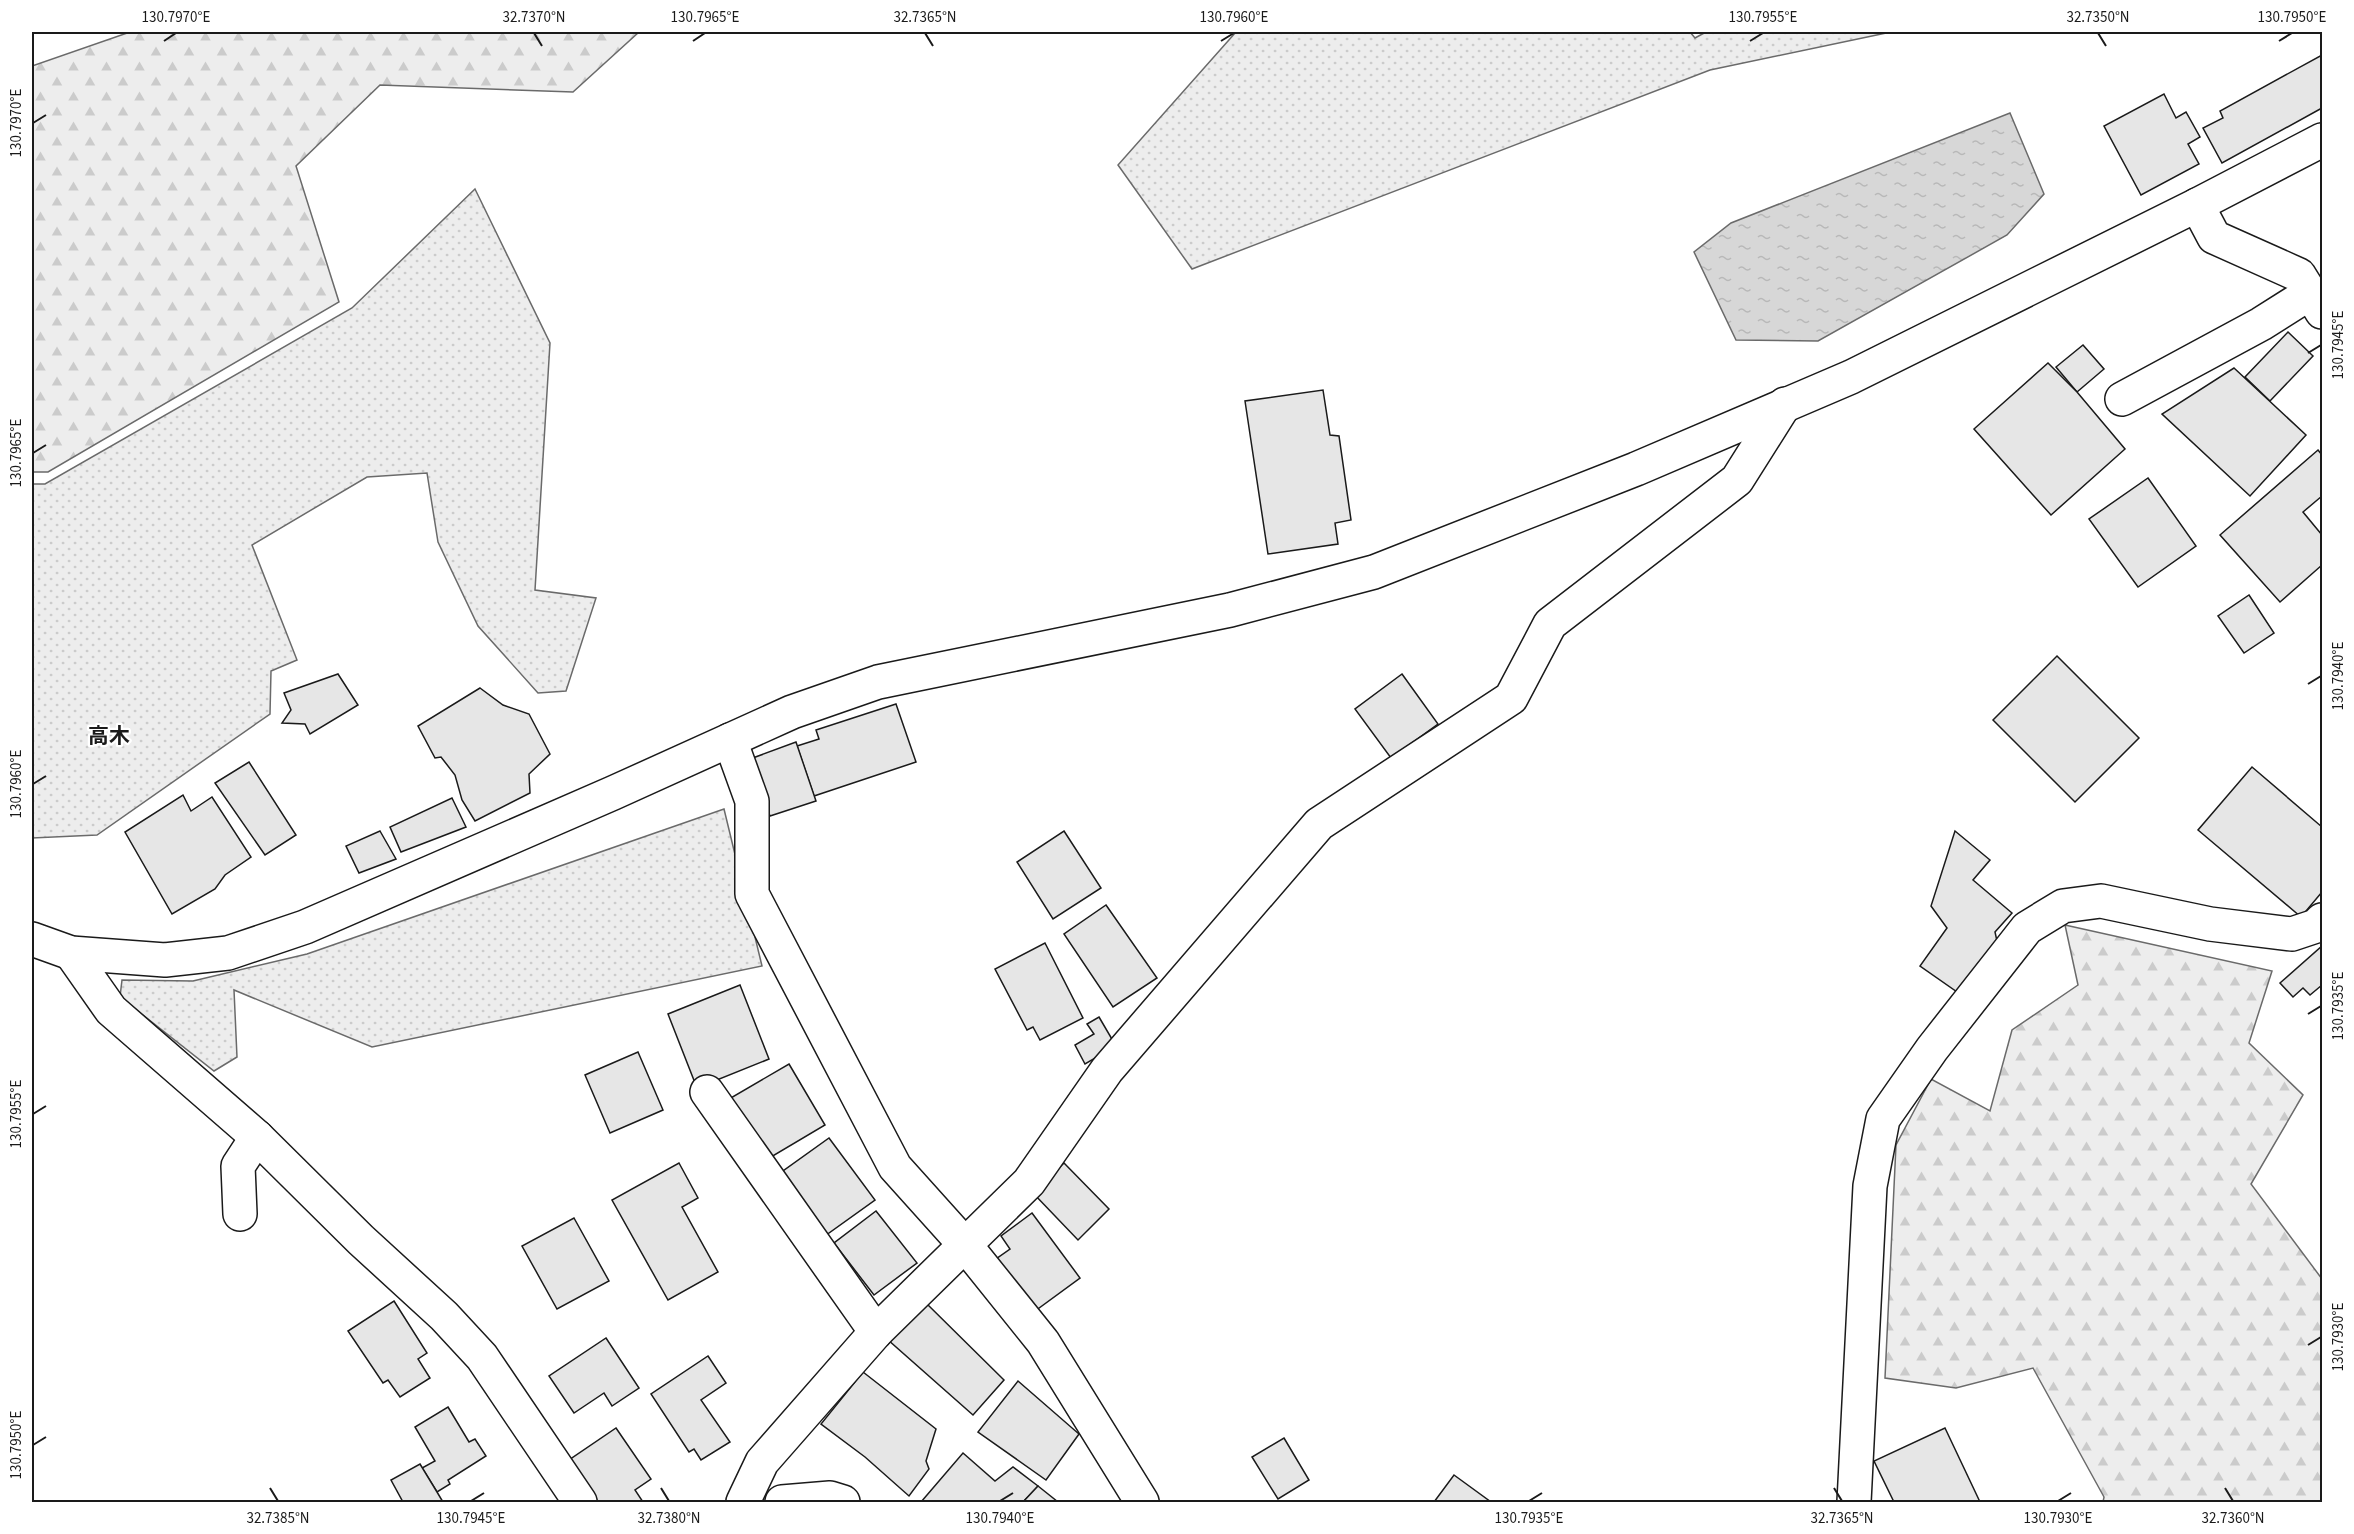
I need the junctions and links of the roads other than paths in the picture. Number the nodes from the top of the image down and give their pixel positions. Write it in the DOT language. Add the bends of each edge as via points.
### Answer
graph roads {
  1 [pos="2322,140"];
  2 [pos="2197,205"];
  3 [pos="2316,303"];
  4 [pos="2122,399"];
  5 [pos="1785,404"];
  6 [pos="730,740"];
  7 [pos="2322,920"];
  8 [pos="32,939"];
  9 [pos="71,953"];
  10 [pos="707,1092"];
  11 [pos="257,1137"];
  12 [pos="240,1214"];
  13 [pos="966,1246"];
  14 [pos="876,1332"];
  15 [pos="580,1503"];
  16 [pos="743,1503"];
  17 [pos="782,1503"];
  18 [pos="843,1503"];
  19 [pos="1142,1503"];
  20 [pos="1854,1503"];
  1 -- 2 [label="street"];
  2 -- 3 [label="street" via="2214,237 2299,275"];
  2 -- 5 [label="street" via="1851,377"];
  3 -- 4 [label="street" via="2261,324"];
  5 -- 6 [label="street" via="1636,469 1374,572 1230,610 878,682 792,712"];
  5 -- 13 [label="street" via="1737,480 1550,624 1511,698 1318,824 1107,1070 1029,1182"];
  6 -- 9 [label="street" via="305,927 228,953 165,960"];
  6 -- 13 [label="street" via="752,801 752,894 895,1167"];
  7 -- 20 [label="street" via="2292,934 2210,924 2101,901 2063,906 2027,927 1883,1119 1870,1186"];
  8 -- 9 [label="street"];
  9 -- 11 [label="street" via="111,1010"];
  10 -- 14 [label="street"];
  11 -- 12 [label="street" via="238,1166"];
  11 -- 15 [label="street" via="483,1357"];
  13 -- 14 [label="street"];
  13 -- 19 [label="street" via="1042,1342"];
  14 -- 16 [label="street" via="762,1462"];
  17 -- 18 [label="street" via="830,1498"];
}
